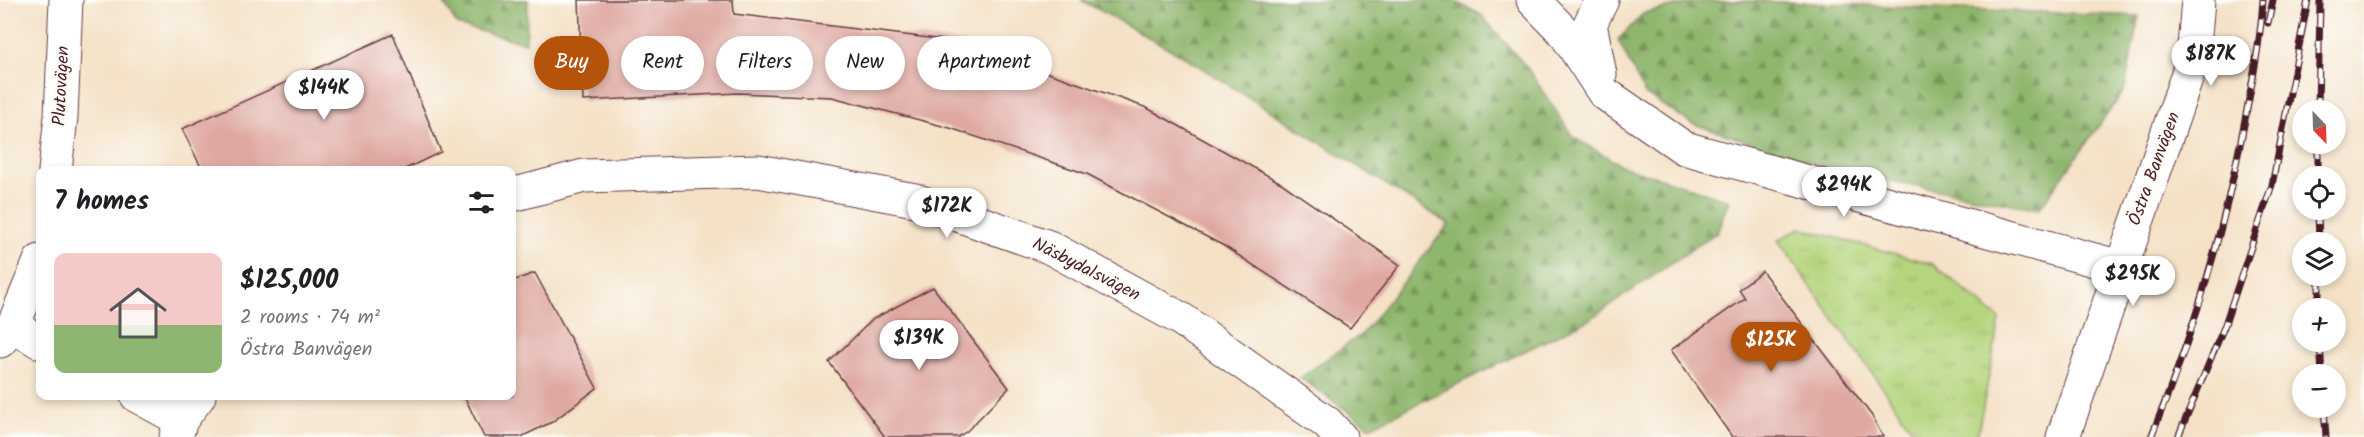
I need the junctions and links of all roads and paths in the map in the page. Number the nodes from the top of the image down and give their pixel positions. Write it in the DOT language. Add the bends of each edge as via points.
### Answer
graph roads {
  1 [pos="66,0"];
  2 [pos="1533,0"];
  3 [pos="1602,0"];
  4 [pos="2198,0"];
  5 [pos="1604,93"];
  6 [pos="56,166"];
  7 [pos="516,194"];
  8 [pos="2120,267"];
  9 [pos="36,271"];
  10 [pos="6,334"];
  11 [pos="36,341"];
  12 [pos="146,400"];
  13 [pos="186,418"];
  14 [pos="1340,437"];
  15 [pos="2063,437"];
  1 -- 6 [label="street, Plutovägen"];
  2 -- 5 [label="street" via="1564,32"];
  3 -- 5 [label="street" via="1590,24"];
  4 -- 8 [label="street, Östra Banvägen" via="2193,59"];
  5 -- 8 [label="street" via="1684,148"];
  7 -- 14 [label="street, Näsbydalsvägen" via="584,176 758,171 915,200 1049,247 1181,319 1328,423"];
  8 -- 15 [label="street, Östra Banvägen"];
  9 -- 10 [label="street"];
  10 -- 11 [label="street"];
  12 -- 13 [label="street"];
}
